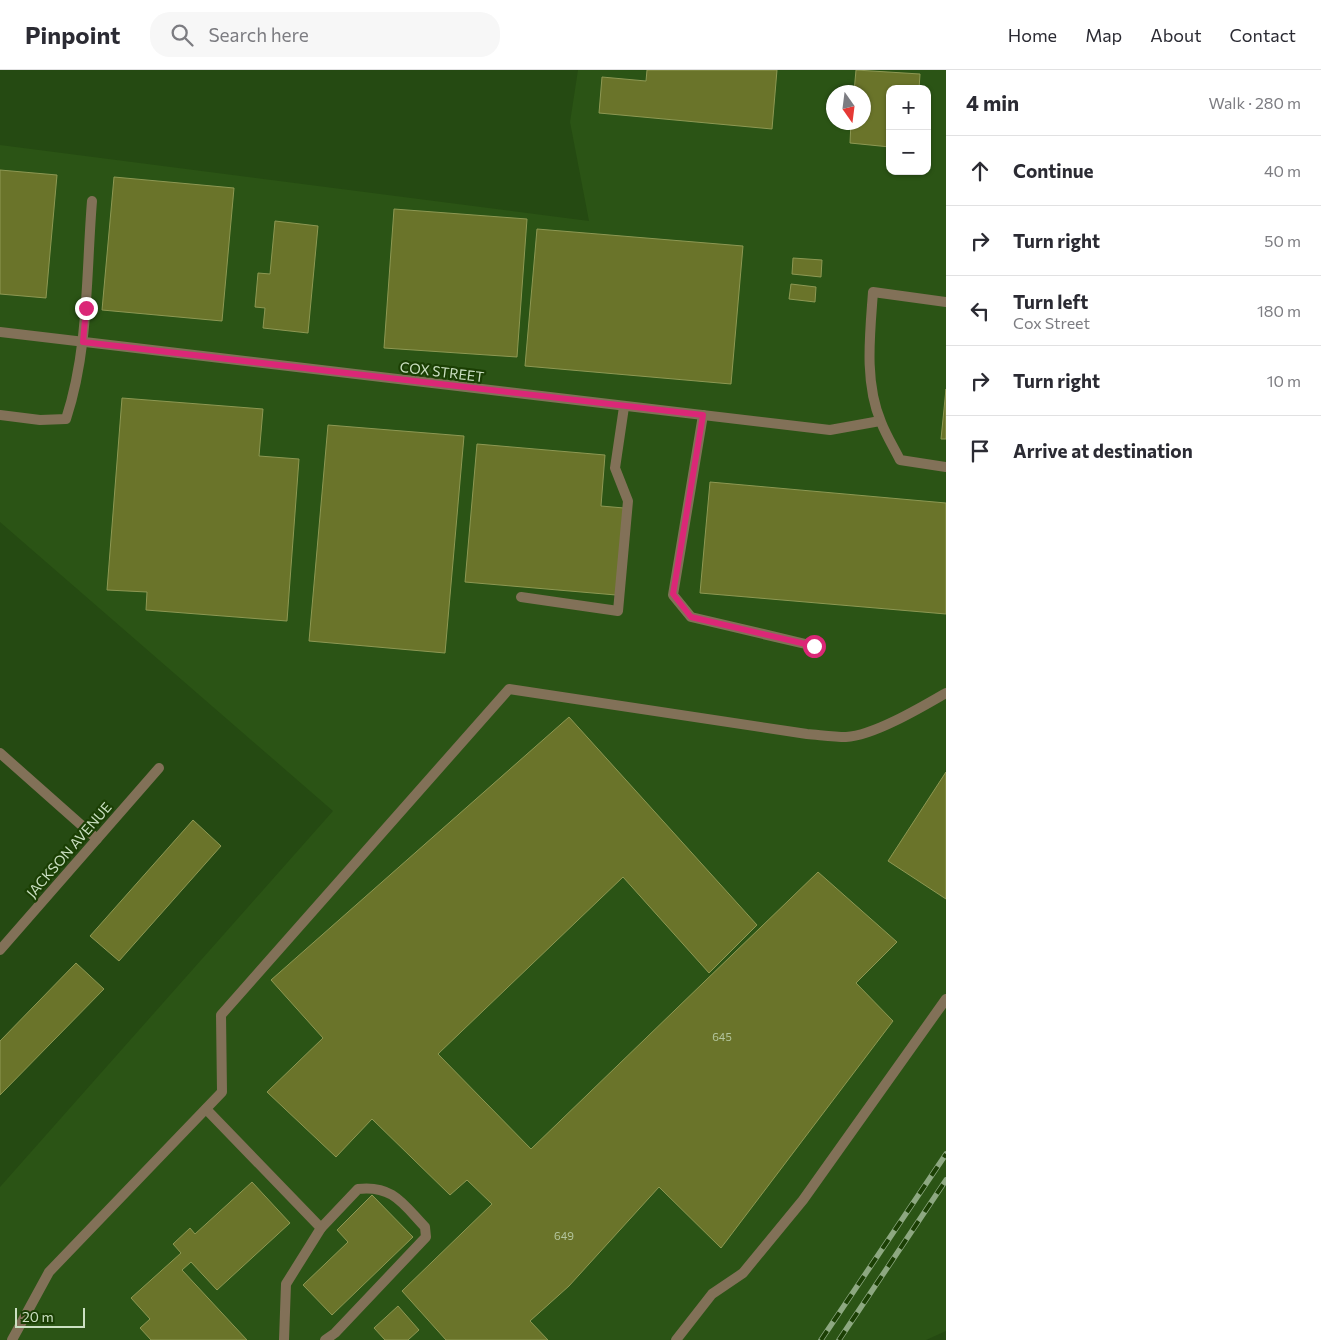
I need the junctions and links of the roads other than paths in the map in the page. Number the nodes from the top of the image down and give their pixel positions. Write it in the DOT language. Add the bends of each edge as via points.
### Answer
graph roads {
  1 [pos="92,200"];
  2 [pos="946,302"];
  3 [pos="0,332"];
  4 [pos="83,342"];
  5 [pos="624,408"];
  6 [pos="0,415"];
  7 [pos="703,415"];
  8 [pos="880,421"];
  9 [pos="946,467"];
  10 [pos="521,597"];
  11 [pos="814,646"];
  12 [pos="946,693"];
  13 [pos="0,753"];
  14 [pos="159,768"];
  15 [pos="97,839"];
  16 [pos="0,950"];
  17 [pos="946,999"];
  18 [pos="206,1109"];
  19 [pos="321,1228"];
  20 [pos="12,1340"];
  21 [pos="284,1340"];
  22 [pos="325,1340"];
  23 [pos="676,1340"];
  1 -- 4 [label="street"];
  2 -- 8 [label="street" via="873,292 871,380"];
  3 -- 4 [label="street, COX STREET"];
  4 -- 5 [label="street, COX STREET"];
  4 -- 6 [label="street" via="76,389 66,420"];
  5 -- 7 [label="street, COX STREET"];
  5 -- 10 [label="street" via="615,468 628,501 618,611"];
  7 -- 8 [label="street, COX STREET" via="830,430"];
  7 -- 11 [label="street" via="673,594 691,617"];
  8 -- 9 [label="street" via="900,460"];
  12 -- 18 [label="street" via="892,721 848,737 807,734 510,689 221,1016 222,1092"];
  13 -- 15 [label="street"];
  14 -- 15 [label="street, JACKSON AVENUE"];
  15 -- 16 [label="street, JACKSON AVENUE"];
  17 -- 23 [label="street" via="803,1200 743,1273 712,1294"];
  18 -- 19 [label="street"];
  18 -- 20 [label="street" via="49,1272"];
  19 -- 21 [label="street" via="286,1284"];
  19 -- 22 [label="street" via="358,1189 372,1187 392,1193 425,1227 426,1232 426,1237"];
}
